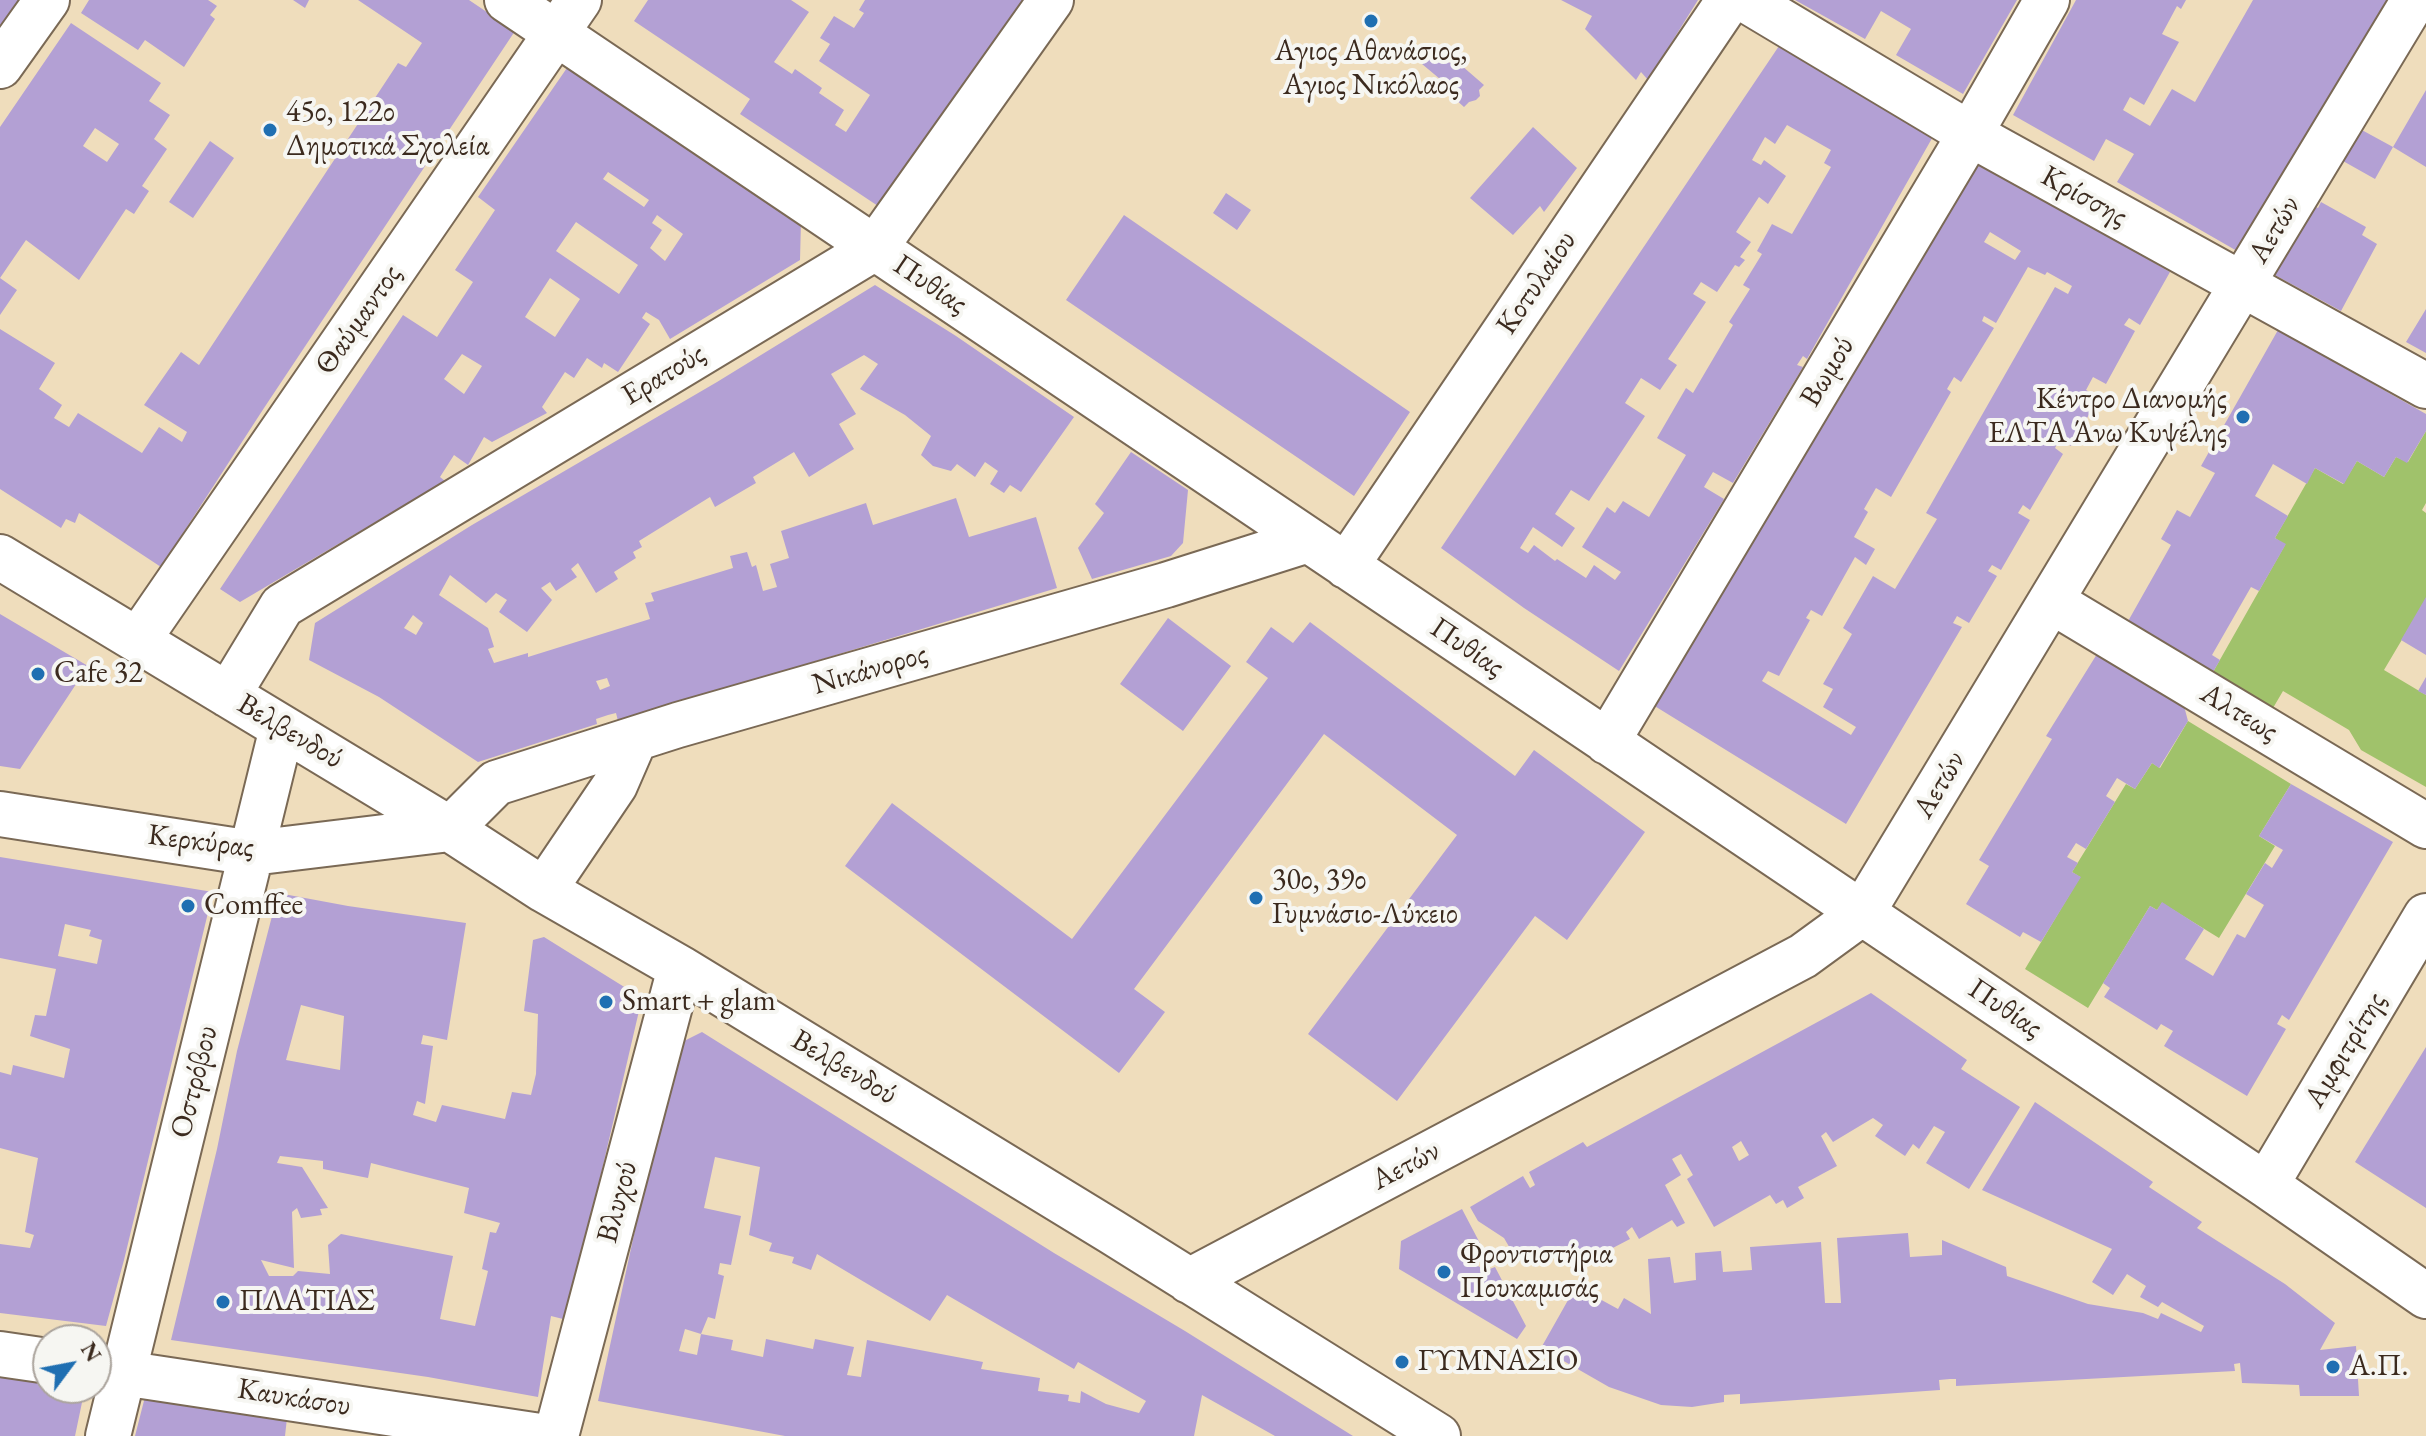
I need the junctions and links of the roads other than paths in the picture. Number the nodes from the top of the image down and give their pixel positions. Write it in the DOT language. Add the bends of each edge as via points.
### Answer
graph roads {
  1 [pos="47,0"];
  2 [pos="507,0"];
  3 [pos="1051,0"];
  4 [pos="1729,0"];
  5 [pos="1746,0"];
  6 [pos="2047,0"];
  7 [pos="2414,0"];
  8 [pos="568,17"];
  9 [pos="0,66"];
  10 [pos="1970,134"];
  11 [pos="875,248"];
  12 [pos="2242,284"];
  13 [pos="2426,386"];
  14 [pos="1308,540"];
  15 [pos="0,557"];
  16 [pos="1346,566"];
  17 [pos="2051,601"];
  18 [pos="138,640"];
  19 [pos="228,695"];
  20 [pos="282,728"];
  21 [pos="635,739"];
  22 [pos="1607,742"];
  23 [pos="0,814"];
  24 [pos="2426,826"];
  25 [pos="450,829"];
  26 [pos="252,853"];
  27 [pos="544,890"];
  28 [pos="1862,913"];
  29 [pos="2426,916"];
  30 [pos="680,968"];
  31 [pos="2266,1185"];
  32 [pos="1189,1281"];
  33 [pos="2426,1296"];
  34 [pos="0,1354"];
  35 [pos="32,1359"];
  36 [pos="112,1364"];
  37 [pos="112,1371"];
  38 [pos="109,1404"];
  39 [pos="313,1419"];
  40 [pos="108,1436"];
  41 [pos="540,1436"];
  42 [pos="556,1436"];
  43 [pos="1438,1436"];
  1 -- 9 [label="street"];
  2 -- 8 [label="street, Πυθίας"];
  3 -- 11 [label="street, Ερατούς"];
  4 -- 16 [label="street, Κοτυλαίου"];
  5 -- 10 [label="street, Κρίσσης"];
  6 -- 10 [label="street, Βωμού"];
  7 -- 12 [label="street, Αετών"];
  8 -- 11 [label="street, Πυθίας"];
  8 -- 18 [label="street, Θαύμαντος"];
  10 -- 12 [label="street, Κρίσσης"];
  10 -- 22 [label="street, Βωμού"];
  11 -- 14 [label="street, Πυθίας"];
  11 -- 19 [label="street, Ερατούς" via="282,606"];
  12 -- 13 [label="street, Κρίσσης"];
  12 -- 17 [label="street, Αετών"];
  14 -- 16 [label="street, Πυθίας"];
  14 -- 21 [label="street, Νικάνορος"];
  15 -- 18 [label="street, Βελβενδού"];
  16 -- 22 [label="street, Πυθίας"];
  17 -- 24 [label="street, Αλτεως"];
  17 -- 28 [label="street, Αετών"];
  18 -- 19 [label="street, Βελβενδού"];
  19 -- 20 [label="street, Βελβενδού"];
  20 -- 25 [label="street, Βελβενδού"];
  20 -- 26 [label="street, Οστρόβου"];
  21 -- 25 [label="street, Νικάνορος" via="496,783"];
  21 -- 27 [label="street" via="615,785"];
  22 -- 28 [label="street, Πυθίας"];
  23 -- 26 [label="street, Κερκύρας"];
  25 -- 26 [label="street, Κερκύρας"];
  25 -- 27 [label="street, Βελβενδού"];
  26 -- 36 [label="street, Οστρόβου"];
  27 -- 30 [label="street, Βελβενδού"];
  28 -- 31 [label="street, Πυθίας"];
  28 -- 32 [label="street, Αετών" via="1803,956"];
  29 -- 31 [label="street, Αμφιτρίτης"];
  30 -- 32 [label="street, Βελβενδού"];
  30 -- 42 [label="street, Βλυχού"];
  31 -- 33 [label="street, Πυθίας"];
  32 -- 43 [label="street, Βελβενδού"];
  34 -- 35 [label="street"];
  37 -- 39 [label="street, Καυκάσου"];
  38 -- 40 [label="street, Οστρόβου"];
  39 -- 41 [label="street, Καυκάσου"];
}
